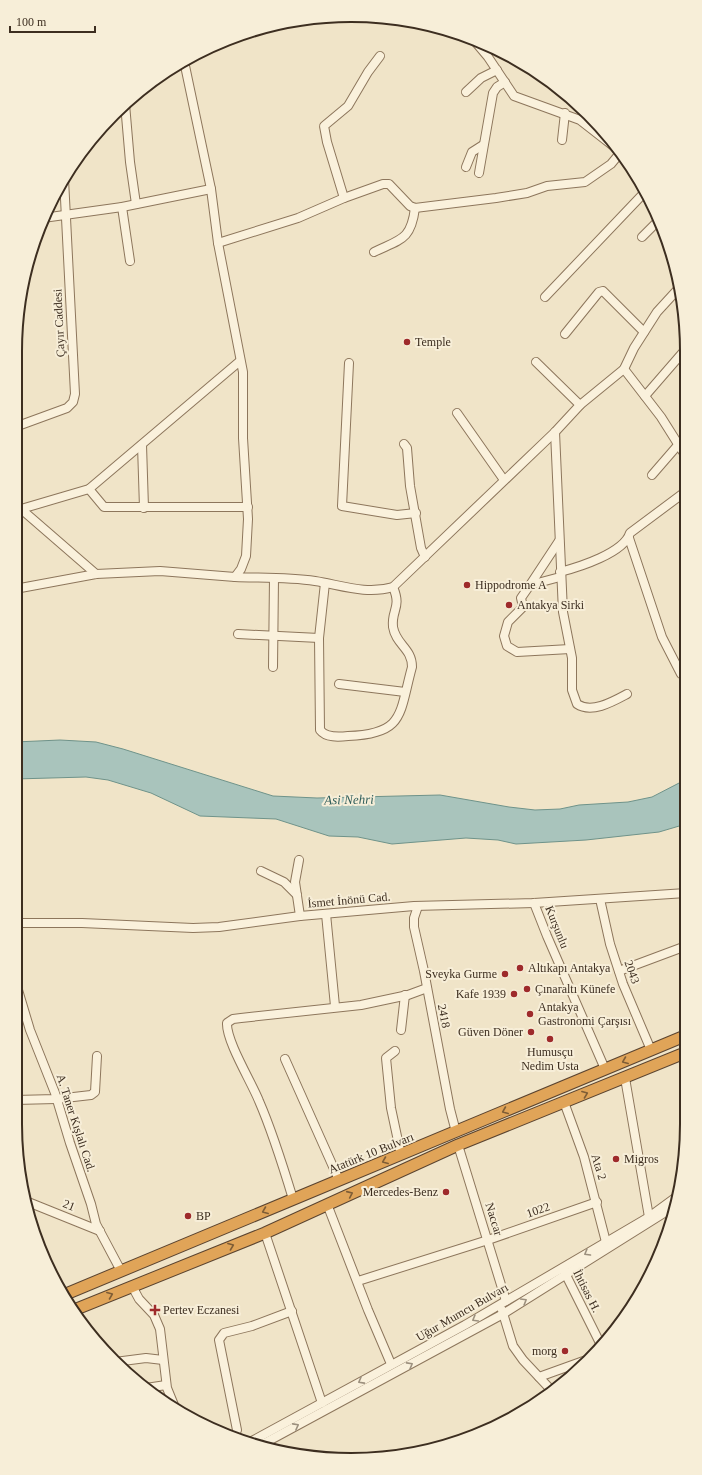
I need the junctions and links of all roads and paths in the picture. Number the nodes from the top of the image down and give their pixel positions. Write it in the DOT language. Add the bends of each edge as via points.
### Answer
graph roads {
  1 [pos="480,48"];
  2 [pos="380,56"];
  3 [pos="185,67"];
  4 [pos="497,70"];
  5 [pos="505,82"];
  6 [pos="466,92"];
  7 [pos="126,111"];
  8 [pos="565,114"];
  9 [pos="596,132"];
  10 [pos="562,140"];
  11 [pos="483,145"];
  12 [pos="617,157"];
  13 [pos="466,167"];
  14 [pos="479,173"];
  15 [pos="64,189"];
  16 [pos="211,189"];
  17 [pos="641,196"];
  18 [pos="344,198"];
  19 [pos="136,204"];
  20 [pos="122,207"];
  21 [pos="415,208"];
  22 [pos="65,214"];
  23 [pos="51,217"];
  24 [pos="655,224"];
  25 [pos="642,237"];
  26 [pos="218,244"];
  27 [pos="374,252"];
  28 [pos="130,260"];
  29 [pos="675,293"];
  30 [pos="545,297"];
  31 [pos="644,332"];
  32 [pos="565,334"];
  33 [pos="680,356"];
  34 [pos="240,361"];
  35 [pos="536,362"];
  36 [pos="349,363"];
  37 [pos="624,369"];
  38 [pos="645,396"];
  39 [pos="580,405"];
  40 [pos="457,413"];
  41 [pos="22,424"];
  42 [pos="555,432"];
  43 [pos="404,444"];
  44 [pos="142,445"];
  45 [pos="678,445"];
  46 [pos="680,448"];
  47 [pos="652,475"];
  48 [pos="504,480"];
  49 [pos="89,489"];
  50 [pos="680,496"];
  51 [pos="22,507"];
  52 [pos="248,507"];
  53 [pos="144,508"];
  54 [pos="22,511"];
  55 [pos="416,513"];
  56 [pos="629,538"];
  57 [pos="559,540"];
  58 [pos="425,557"];
  59 [pos="96,574"];
  60 [pos="560,575"];
  61 [pos="235,577"];
  62 [pos="274,578"];
  63 [pos="325,583"];
  64 [pos="530,585"];
  65 [pos="393,587"];
  66 [pos="22,588"];
  67 [pos="238,634"];
  68 [pos="274,636"];
  69 [pos="319,638"];
  70 [pos="570,649"];
  71 [pos="273,667"];
  72 [pos="680,672"];
  73 [pos="339,684"];
  74 [pos="405,692"];
  75 [pos="628,694"];
  76 [pos="300,860"];
  77 [pos="261,871"];
  78 [pos="680,893"];
  79 [pos="297,895"];
  80 [pos="600,899"];
  81 [pos="534,903"];
  82 [pos="418,906"];
  83 [pos="326,914"];
  84 [pos="300,916"];
  85 [pos="22,923"];
  86 [pos="680,948"];
  87 [pos="619,971"];
  88 [pos="427,988"];
  89 [pos="405,995"];
  90 [pos="22,1003"];
  91 [pos="335,1006"];
  92 [pos="401,1030"];
  93 [pos="680,1039"];
  94 [pos="651,1050"];
  95 [pos="395,1051"];
  96 [pos="680,1055"];
  97 [pos="97,1056"];
  98 [pos="285,1059"];
  99 [pos="605,1069"];
  100 [pos="625,1078"];
  101 [pos="56,1099"];
  102 [pos="22,1100"];
  103 [pos="564,1102"];
  104 [pos="456,1132"];
  105 [pos="458,1145"];
  106 [pos="401,1155"];
  107 [pos="338,1180"];
  108 [pos="293,1199"];
  109 [pos="671,1201"];
  110 [pos="597,1202"];
  111 [pos="32,1203"];
  112 [pos="327,1204"];
  113 [pos="669,1210"];
  114 [pos="649,1217"];
  115 [pos="100,1231"];
  116 [pos="265,1233"];
  117 [pos="488,1240"];
  118 [pos="606,1242"];
  119 [pos="121,1271"];
  120 [pos="564,1271"];
  121 [pos="358,1281"];
  122 [pos="132,1286"];
  123 [pos="69,1293"];
  124 [pos="503,1302"];
  125 [pos="78,1308"];
  126 [pos="292,1311"];
  127 [pos="503,1314"];
  128 [pos="599,1340"];
  129 [pos="163,1360"];
  130 [pos="123,1361"];
  131 [pos="391,1364"];
  132 [pos="575,1365"];
  133 [pos="539,1377"];
  134 [pos="166,1385"];
  135 [pos="153,1387"];
  136 [pos="548,1387"];
  137 [pos="172,1401"];
  138 [pos="322,1403"];
  139 [pos="236,1432"];
  140 [pos="256,1439"];
  141 [pos="265,1442"];
  1 -- 4 [label="street"];
  2 -- 18 [label="street" via="348,106 324,126"];
  3 -- 16 [label="street"];
  4 -- 5 [label="street"];
  4 -- 6 [label="street" via="481,78"];
  5 -- 8 [label="street" via="514,96"];
  5 -- 11 [label="street" via="493,93"];
  7 -- 19 [label="street"];
  8 -- 9 [label="street" via="585,123"];
  8 -- 10 [label="street"];
  11 -- 13 [label="street" via="472,152"];
  11 -- 14 [label="street"];
  12 -- 21 [label="street" via="585,182 547,186 496,198"];
  15 -- 22 [label="street, Çayır Caddesi"];
  16 -- 19 [label="street"];
  16 -- 26 [label="street"];
  17 -- 30 [label="street"];
  18 -- 21 [label="street" via="389,184"];
  18 -- 26 [label="street" via="298,218"];
  19 -- 20 [label="street"];
  20 -- 22 [label="street"];
  20 -- 28 [label="street"];
  21 -- 27 [label="street" via="408,234"];
  22 -- 23 [label="street"];
  22 -- 41 [label="street, Çayır Caddesi" via="75,394 73,402 67,408"];
  24 -- 25 [label="street"];
  26 -- 34 [label="street"];
  29 -- 31 [label="street" via="657,312"];
  31 -- 32 [label="street" via="603,291 599,292"];
  31 -- 37 [label="street"];
  33 -- 38 [label="street"];
  34 -- 44 [label="street"];
  34 -- 52 [label="street" via="243,372 243,438"];
  35 -- 39 [label="street"];
  36 -- 55 [label="street" via="342,506 397,515"];
  37 -- 38 [label="street"];
  37 -- 39 [label="street"];
  38 -- 45 [label="street" via="661,416"];
  39 -- 42 [label="street"];
  40 -- 48 [label="street"];
  42 -- 48 [label="street"];
  42 -- 57 [label="street"];
  43 -- 55 [label="street" via="407,448 410,486"];
  44 -- 49 [label="street"];
  44 -- 53 [label="street"];
  45 -- 46 [label="street"];
  45 -- 47 [label="street"];
  48 -- 58 [label="street"];
  49 -- 51 [label="street"];
  49 -- 53 [label="street" via="104,507"];
  50 -- 56 [label="street" via="630,533"];
  52 -- 53 [label="street"];
  52 -- 61 [label="street" via="246,556"];
  54 -- 59 [label="street"];
  55 -- 58 [label="street" via="421,548"];
  56 -- 60 [label="street" via="622,545 585,566"];
  56 -- 72 [label="street" via="662,637"];
  57 -- 60 [label="street"];
  57 -- 64 [label="street"];
  58 -- 65 [label="street"];
  59 -- 61 [label="street" via="160,571"];
  59 -- 66 [label="street"];
  60 -- 64 [label="street"];
  60 -- 70 [label="street"];
  61 -- 62 [label="street"];
  62 -- 63 [label="street"];
  62 -- 68 [label="street"];
  63 -- 65 [label="street" via="361,590 380,591"];
  63 -- 69 [label="street"];
  64 -- 70 [label="street" via="521,598 523,607 508,622 504,636 507,646 517,652"];
  65 -- 74 [label="street" via="398,603 393,628 412,657"];
  67 -- 68 [label="street"];
  68 -- 69 [label="street"];
  68 -- 71 [label="street"];
  69 -- 74 [label="street" via="320,730 323,734 348,736 384,731 396,720"];
  70 -- 75 [label="street" via="572,690 577,704 586,707 602,705"];
  73 -- 74 [label="street"];
  76 -- 79 [label="street" via="295,882"];
  77 -- 79 [label="street" via="284,882"];
  78 -- 80 [label="street, İsmet İnönü Cad."];
  79 -- 84 [label="street"];
  80 -- 81 [label="street, İsmet İnönü Cad."];
  80 -- 87 [label="street, 2043"];
  81 -- 82 [label="street, İsmet İnönü Cad."];
  81 -- 99 [label="street, Kurşunlu"];
  82 -- 83 [label="street, İsmet İnönü Cad."];
  82 -- 88 [label="street, 2418" via="414,927"];
  83 -- 84 [label="street, İsmet İnönü Cad."];
  83 -- 91 [label="street"];
  84 -- 85 [label="street, İsmet İnönü Cad." via="193,928 82,922"];
  86 -- 87 [label="street"];
  87 -- 94 [label="street, 2043"];
  88 -- 89 [label="street"];
  88 -- 104 [label="street, 2418"];
  89 -- 91 [label="street" via="361,1005"];
  89 -- 92 [label="street"];
  90 -- 101 [label="street, A. Taner Kışlalı Cad."];
  91 -- 108 [label="street" via="233,1019 227,1023 227,1030 243,1069 273,1135"];
  93 -- 94 [label="highway, Atatürk 10 Bulvarı"];
  94 -- 99 [label="highway, Atatürk 10 Bulvarı, one-way"];
  95 -- 106 [label="street" via="386,1058 391,1108"];
  96 -- 100 [label="highway"];
  97 -- 101 [label="street" via="95,1092 90,1095"];
  98 -- 107 [label="street"];
  99 -- 104 [label="highway, Atatürk 10 Bulvarı, one-way"];
  103 -- 100 [label="highway, one-way"];
  100 -- 114 [label="street"];
  101 -- 102 [label="street"];
  101 -- 115 [label="street, A. Taner Kışlalı Cad."];
  103 -- 105 [label="highway"];
  103 -- 110 [label="street, Ata 2"];
  104 -- 106 [label="highway, Atatürk 10 Bulvarı"];
  112 -- 105 [label="highway, one-way"];
  105 -- 117 [label="street, Naccar"];
  106 -- 107 [label="highway, Atatürk 10 Bulvarı, one-way"];
  107 -- 108 [label="highway, Atatürk 10 Bulvarı"];
  108 -- 119 [label="highway, Atatürk 10 Bulvarı, one-way"];
  109 -- 114 [label="street, Uğur Mumcu Bulvarı"];
  110 -- 117 [label="street, 1022"];
  110 -- 118 [label="street, Ata 2"];
  111 -- 115 [label="street, 21"];
  112 -- 116 [label="highway"];
  112 -- 121 [label="street"];
  113 -- 120 [label="street, Uğur Mumcu Bulvarı"];
  114 -- 118 [label="street, Uğur Mumcu Bulvarı"];
  115 -- 119 [label="street, A. Taner Kışlalı Cad."];
  122 -- 116 [label="highway, one-way"];
  116 -- 126 [label="street"];
  117 -- 121 [label="street, 1022"];
  117 -- 124 [label="street, Naccar"];
  118 -- 120 [label="street, Uğur Mumcu Bulvarı, one-way"];
  119 -- 123 [label="highway, Atatürk 10 Bulvarı"];
  120 -- 124 [label="street, Uğur Mumcu Bulvarı"];
  127 -- 120 [label="street, Uğur Mumcu Bulvarı, one-way"];
  120 -- 128 [label="street, İhtisas H."];
  121 -- 131 [label="street"];
  125 -- 122 [label="highway, one-way"];
  122 -- 129 [label="street" via="139,1299 154,1316 160,1329"];
  124 -- 127 [label="street, Naccar"];
  124 -- 131 [label="street, Uğur Mumcu Bulvarı, one-way"];
  126 -- 138 [label="street"];
  126 -- 139 [label="street" via="224,1333 219,1340"];
  127 -- 133 [label="street, Naccar" via="513,1346"];
  141 -- 127 [label="street, Uğur Mumcu Bulvarı, one-way"];
  129 -- 130 [label="street" via="146,1358"];
  129 -- 134 [label="street"];
  131 -- 138 [label="street, Uğur Mumcu Bulvarı, one-way"];
  132 -- 133 [label="street"];
  133 -- 136 [label="street, Naccar"];
  134 -- 135 [label="street"];
  134 -- 137 [label="street"];
  138 -- 140 [label="street, Uğur Mumcu Bulvarı"];
}
